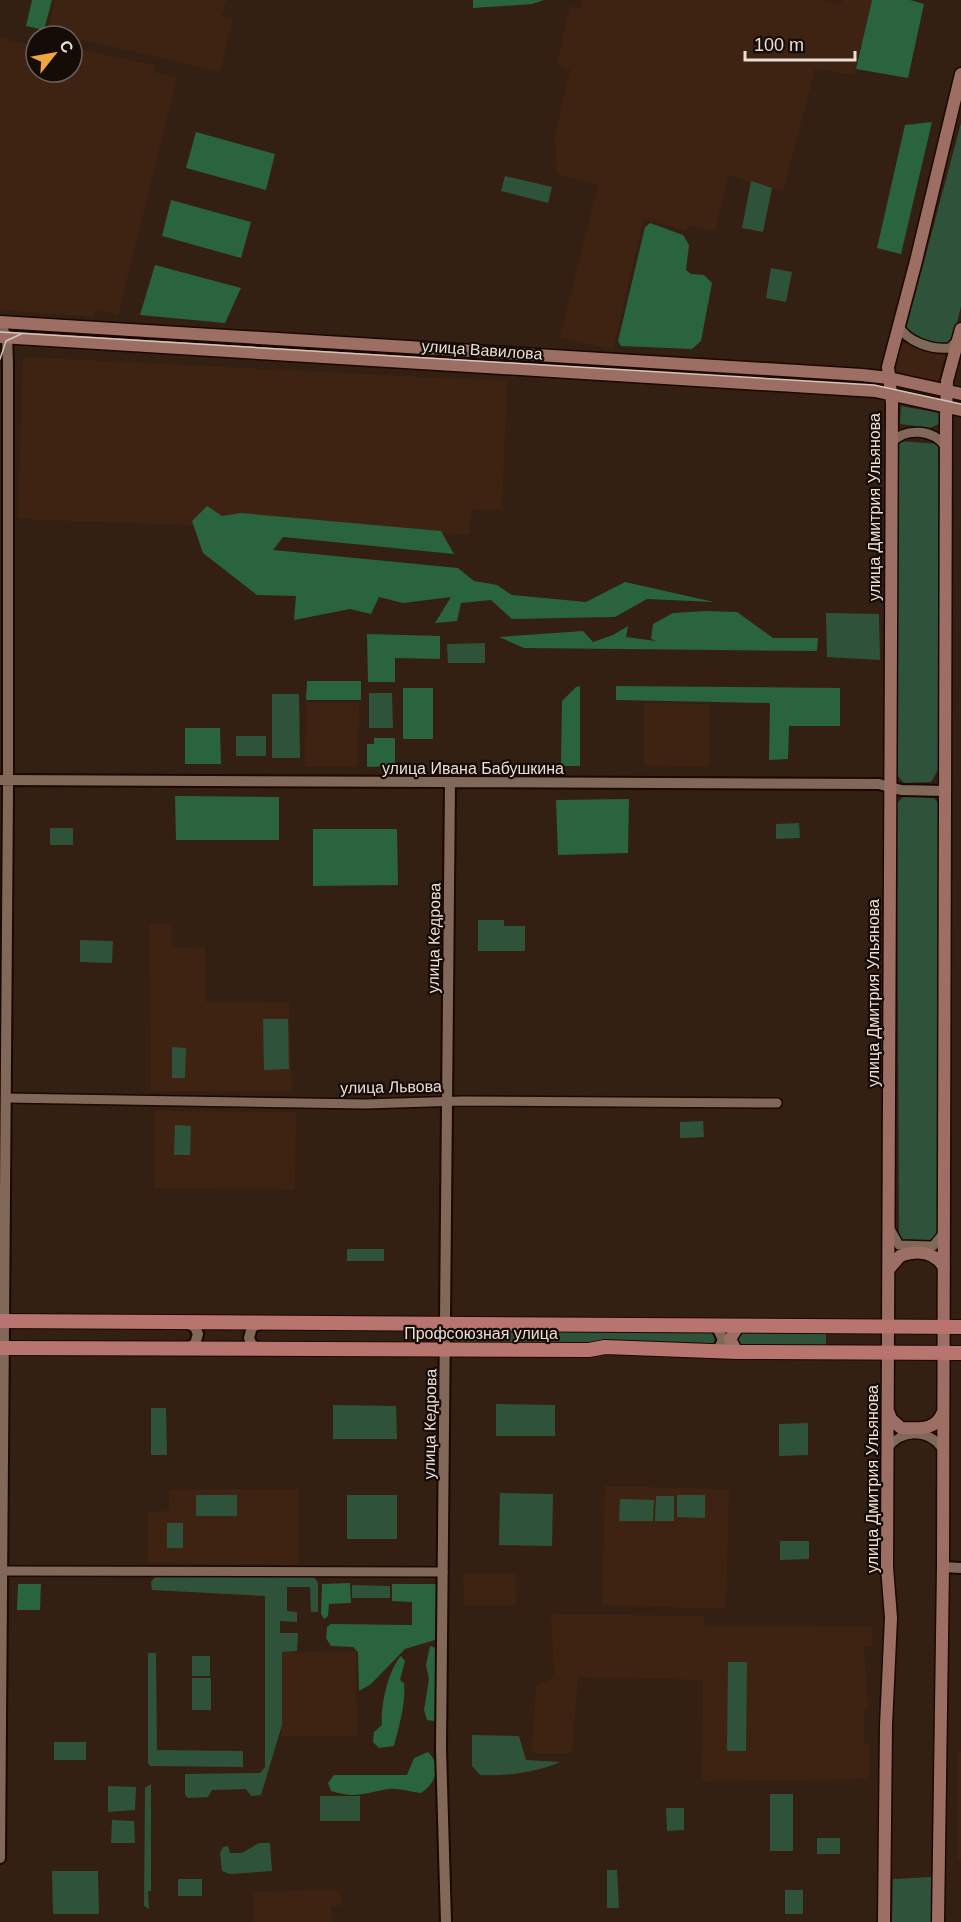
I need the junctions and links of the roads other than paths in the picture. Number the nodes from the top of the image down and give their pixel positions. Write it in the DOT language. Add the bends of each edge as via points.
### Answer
graph roads {
  1 [pos="961,74"];
  2 [pos="0,323"];
  3 [pos="899,326"];
  4 [pos="959,335"];
  5 [pos="4,338"];
  6 [pos="889,378"];
  7 [pos="947,391"];
  8 [pos="891,393"];
  9 [pos="961,394"];
  10 [pos="946,406"];
  11 [pos="961,410"];
  12 [pos="891,443"];
  13 [pos="946,447"];
  14 [pos="4,780"];
  15 [pos="450,782"];
  16 [pos="890,787"];
  17 [pos="945,791"];
  18 [pos="6,1098"];
  19 [pos="447,1101"];
  20 [pos="777,1103"];
  21 [pos="889,1227"];
  22 [pos="943,1234"];
  23 [pos="944,1267"];
  24 [pos="889,1269"];
  25 [pos="2,1321"];
  26 [pos="185,1322"];
  27 [pos="262,1323"];
  28 [pos="446,1323"];
  29 [pos="716,1325"];
  30 [pos="739,1325"];
  31 [pos="888,1327"];
  32 [pos="943,1327"];
  33 [pos="961,1327"];
  34 [pos="2,1348"];
  35 [pos="184,1349"];
  36 [pos="262,1349"];
  37 [pos="446,1349"];
  38 [pos="717,1352"];
  39 [pos="737,1352"];
  40 [pos="888,1352"];
  41 [pos="943,1353"];
  42 [pos="961,1353"];
  43 [pos="888,1409"];
  44 [pos="943,1412"];
  45 [pos="942,1448"];
  46 [pos="887,1449"];
  47 [pos="943,1567"];
  48 [pos="961,1568"];
  49 [pos="3,1572"];
  50 [pos="443,1572"];
  51 [pos="0,1779"];
  52 [pos="0,1858"];
  53 [pos="446,1922"];
  54 [pos="884,1922"];
  55 [pos="938,1922"];
  1 -- 3 [label="main road, улица Дмитрия Ульянова"];
  2 -- 5 [label="street"];
  2 -- 6 [label="main road, улица Вавилова"];
  3 -- 4 [label="street" via="908,339 940,348 950,348"];
  3 -- 6 [label="main road, улица Дмитрия Ульянова" via="888,367"];
  4 -- 7 [label="main road"];
  5 -- 8 [label="main road, улица Вавилова"];
  5 -- 14 [label="street"];
  6 -- 7 [label="main road, улица Вавилова"];
  6 -- 8 [label="main road, улица Дмитрия Ульянова"];
  7 -- 9 [label="main road, улица Вавилова"];
  7 -- 10 [label="main road"];
  8 -- 10 [label="main road, улица Вавилова"];
  8 -- 12 [label="main road, улица Дмитрия Ульянова"];
  10 -- 11 [label="main road, улица Вавилова"];
  10 -- 13 [label="main road"];
  12 -- 13 [label="street" via="902,434 921,432 936,436"];
  12 -- 16 [label="main road, улица Дмитрия Ульянова"];
  13 -- 17 [label="main road"];
  14 -- 15 [label="street, улица Ивана Бабушкина"];
  14 -- 18 [label="street"];
  15 -- 16 [label="street, улица Ивана Бабушкина"];
  15 -- 19 [label="street, улица Кедрова"];
  16 -- 17 [label="street, улица Ивана Бабушкина"];
  16 -- 21 [label="main road, улица Дмитрия Ульянова"];
  17 -- 22 [label="main road"];
  18 -- 19 [label="street, улица Львова" via="365,1104"];
  18 -- 25 [label="street"];
  19 -- 20 [label="street, улица Львова"];
  19 -- 28 [label="street, улица Кедрова"];
  21 -- 22 [label="street" via="893,1238 906,1247 933,1246"];
  21 -- 24 [label="main road, улица Дмитрия Ульянова"];
  22 -- 23 [label="main road"];
  23 -- 24 [label="main road" via="928,1253 900,1256"];
  23 -- 32 [label="main road"];
  24 -- 31 [label="main road, улица Дмитрия Ульянова"];
  25 -- 26 [label="main road, Профсоюзная улица"];
  25 -- 34 [label="street"];
  26 -- 27 [label="main road, Профсоюзная улица"];
  26 -- 35 [label="street" via="195,1327 198,1338"];
  27 -- 28 [label="main road, Профсоюзная улица"];
  27 -- 36 [label="street" via="249,1334 252,1345"];
  28 -- 29 [label="main road, Профсоюзная улица"];
  28 -- 37 [label="street, улица Кедрова"];
  29 -- 30 [label="main road, Профсоюзная улица"];
  29 -- 38 [label="street" via="723,1340"];
  30 -- 31 [label="main road, Профсоюзная улица"];
  30 -- 39 [label="main road" via="729,1339"];
  31 -- 32 [label="main road, Профсоюзная улица"];
  31 -- 40 [label="main road, улица Дмитрия Ульянова"];
  32 -- 33 [label="main road, Профсоюзная улица"];
  32 -- 41 [label="main road"];
  34 -- 35 [label="main road, Профсоюзная улица"];
  34 -- 49 [label="street"];
  35 -- 36 [label="main road, Профсоюзная улица"];
  36 -- 37 [label="main road, Профсоюзная улица"];
  37 -- 38 [label="main road, Профсоюзная улица" via="605,1347"];
  37 -- 50 [label="street, улица Кедрова"];
  38 -- 39 [label="main road, Профсоюзная улица"];
  39 -- 40 [label="main road, Профсоюзная улица"];
  40 -- 41 [label="main road, Профсоюзная улица"];
  40 -- 43 [label="main road, улица Дмитрия Ульянова"];
  41 -- 42 [label="main road, Профсоюзная улица"];
  41 -- 44 [label="main road"];
  43 -- 44 [label="main road" via="891,1419 901,1428 934,1426"];
  43 -- 46 [label="main road, улица Дмитрия Ульянова"];
  44 -- 45 [label="main road"];
  45 -- 46 [label="street" via="927,1435 908,1434"];
  45 -- 47 [label="main road"];
  46 -- 54 [label="main road, улица Дмитрия Ульянова" via="891,1618"];
  47 -- 48 [label="street"];
  47 -- 55 [label="main road"];
  49 -- 50 [label="street"];
  49 -- 51 [label="street"];
  50 -- 53 [label="street, улица Кедрова" via="441,1749"];
  51 -- 52 [label="street"];
}
